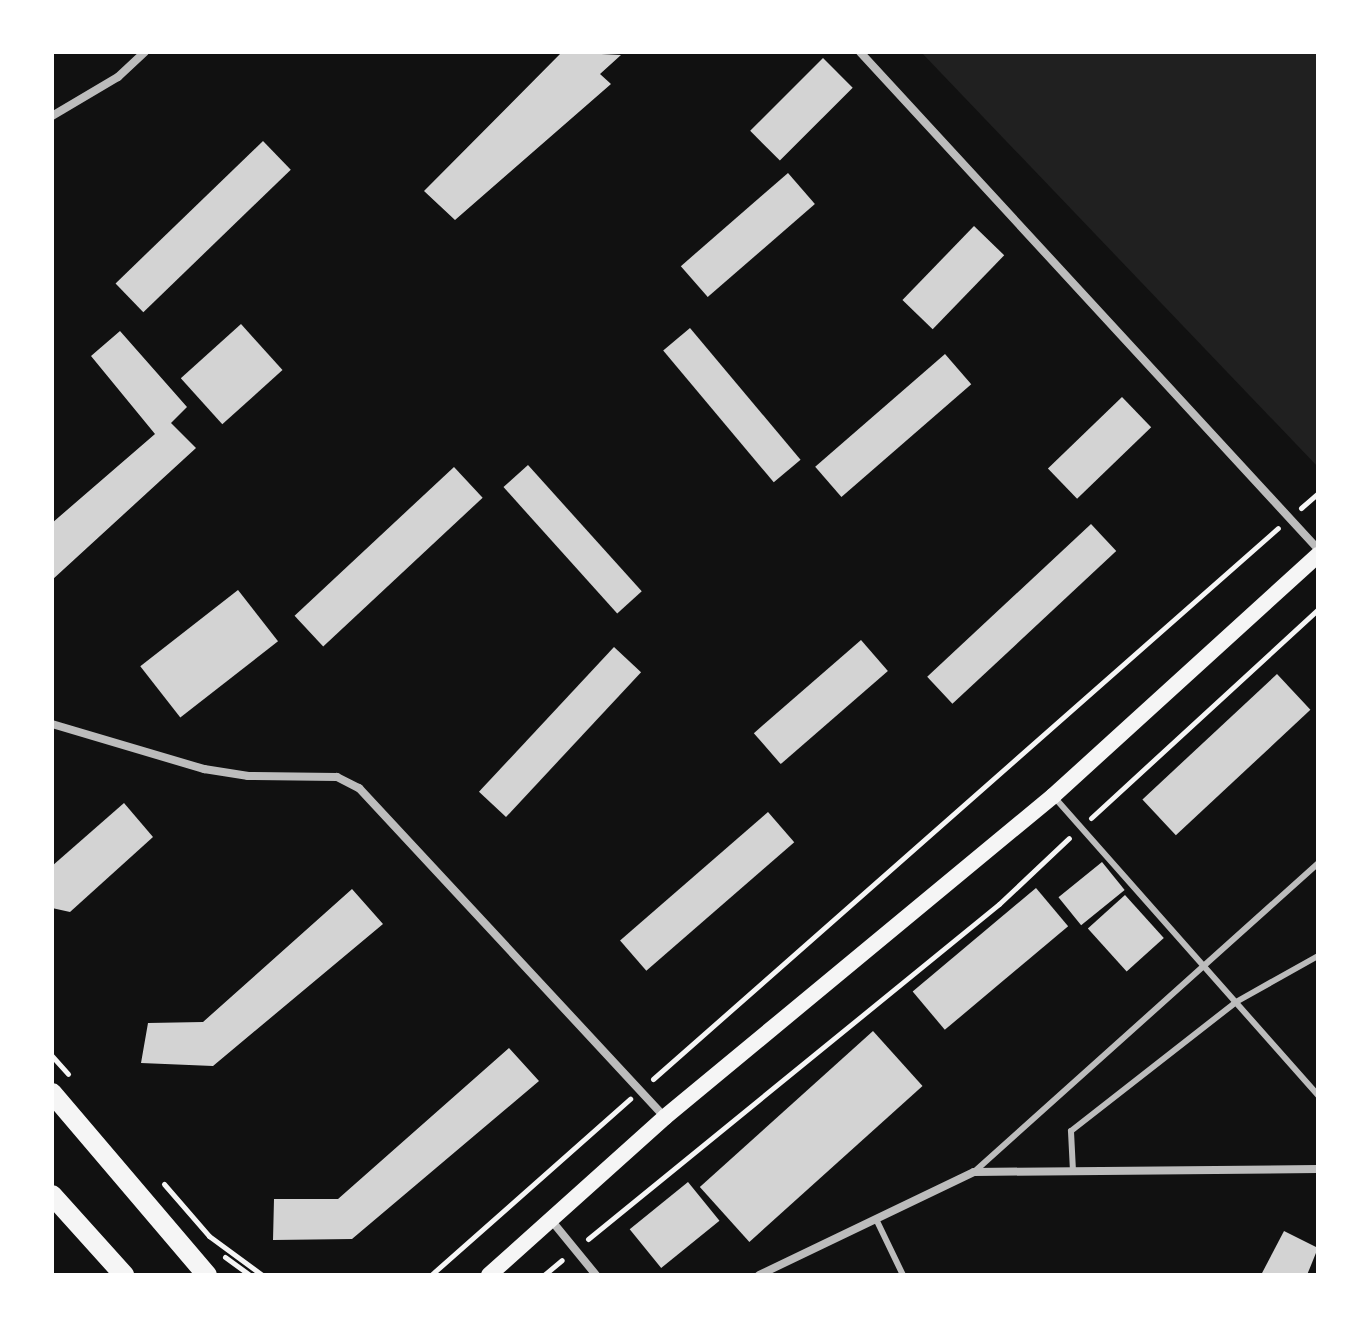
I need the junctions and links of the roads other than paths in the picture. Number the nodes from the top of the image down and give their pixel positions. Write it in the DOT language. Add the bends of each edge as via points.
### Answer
graph roads {
  1 [pos="145,52"];
  2 [pos="860,52"];
  3 [pos="52,116"];
  4 [pos="1318,552"];
  5 [pos="52,724"];
  6 [pos="1053,796"];
  7 [pos="1318,863"];
  8 [pos="1318,956"];
  9 [pos="1203,964"];
  10 [pos="1236,1002"];
  11 [pos="52,1093"];
  12 [pos="1318,1095"];
  13 [pos="665,1117"];
  14 [pos="1318,1169"];
  15 [pos="1073,1171"];
  16 [pos="974,1172"];
  17 [pos="52,1195"];
  18 [pos="551,1219"];
  19 [pos="876,1219"];
  20 [pos="202,1269"];
  21 [pos="124,1275"];
  22 [pos="219,1275"];
  23 [pos="489,1275"];
  24 [pos="596,1275"];
  25 [pos="759,1275"];
  26 [pos="903,1275"];
  1 -- 3 [label="street" via="118,77"];
  2 -- 4 [label="street"];
  4 -- 6 [label="main road"];
  5 -- 13 [label="street" via="204,769 248,776 337,777 359,788"];
  6 -- 9 [label="lane"];
  6 -- 13 [label="main road"];
  7 -- 9 [label="lane"];
  8 -- 10 [label="lane"];
  9 -- 10 [label="lane"];
  9 -- 16 [label="lane"];
  10 -- 12 [label="lane"];
  10 -- 15 [label="lane" via="1071,1131"];
  11 -- 20 [label="main road"];
  13 -- 18 [label="main road"];
  14 -- 15 [label="street"];
  15 -- 16 [label="street"];
  16 -- 19 [label="street"];
  17 -- 21 [label="main road"];
  18 -- 23 [label="main road"];
  18 -- 24 [label="street"];
  19 -- 25 [label="street"];
  19 -- 26 [label="lane"];
  20 -- 22 [label="main road"];
}
